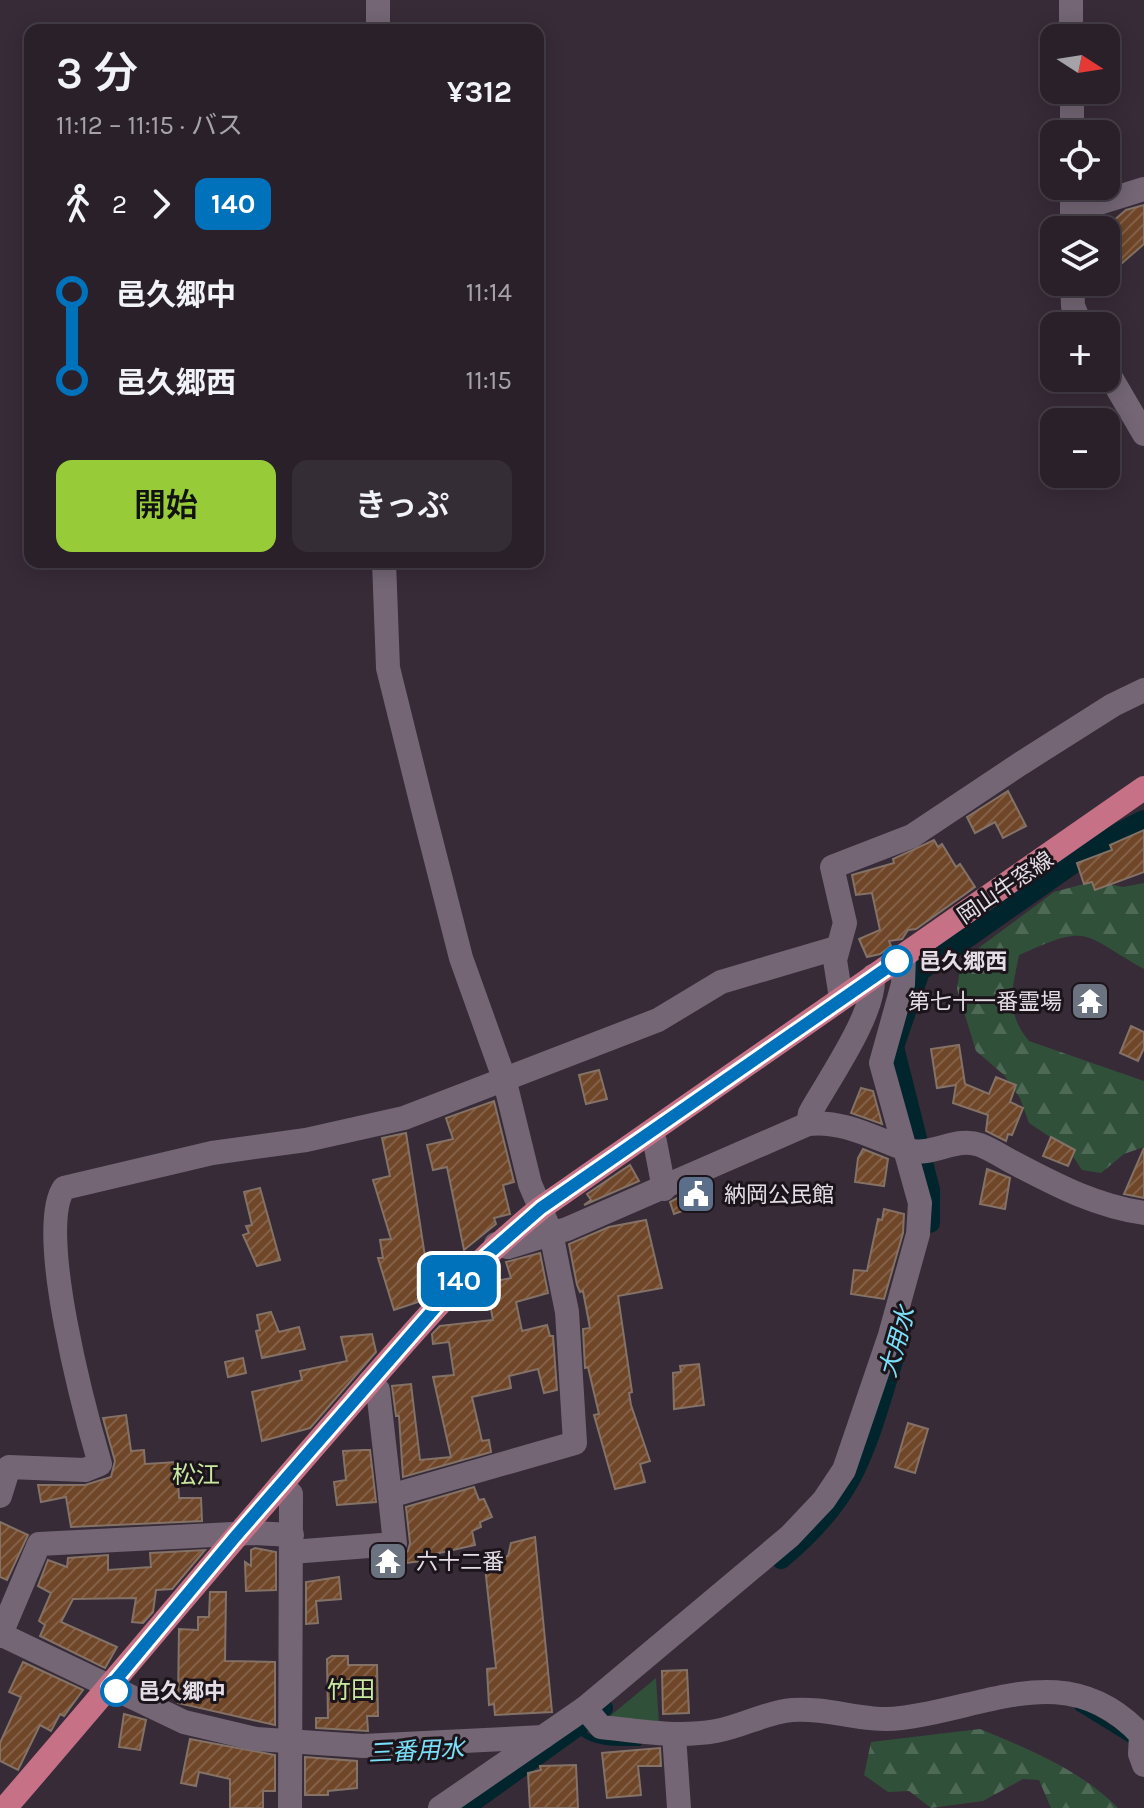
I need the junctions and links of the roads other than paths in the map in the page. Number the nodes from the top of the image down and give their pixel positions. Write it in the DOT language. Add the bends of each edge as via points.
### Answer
graph roads {
  1 [pos="378,0"];
  2 [pos="1071,0"];
  3 [pos="378,24"];
  4 [pos="1071,24"];
  5 [pos="1144,189"];
  6 [pos="1083,216"];
  7 [pos="1119,392"];
  8 [pos="1144,434"];
  9 [pos="384,568"];
  10 [pos="1144,690"];
  11 [pos="1144,788"];
  12 [pos="1132,804"];
  13 [pos="836,948"];
  14 [pos="904,956"];
  15 [pos="873,976"];
  16 [pos="841,998"];
  17 [pos="504,1078"];
  18 [pos="808,1124"];
  19 [pos="648,1134"];
  20 [pos="916,1150"];
  21 [pos="664,1189"];
  22 [pos="541,1208"];
  23 [pos="1144,1213"];
  24 [pos="551,1233"];
  25 [pos="496,1244"];
  26 [pos="369,1383"];
  27 [pos="281,1484"];
  28 [pos="0,1496"];
  29 [pos="390,1496"];
  30 [pos="235,1537"];
  31 [pos="292,1544"];
  32 [pos="0,1635"];
  33 [pos="109,1688"];
  34 [pos="590,1714"];
  35 [pos="674,1735"];
  36 [pos="545,1737"];
  37 [pos="290,1742"];
  38 [pos="1144,1765"];
  39 [pos="5,1808"];
  40 [pos="290,1808"];
  41 [pos="440,1808"];
  42 [pos="679,1808"];
  1 -- 3 [label="street"];
  2 -- 4 [label="street"];
  5 -- 6 [label="street"];
  7 -- 8 [label="street"];
  9 -- 17 [label="street" via="388,668 461,958"];
  10 -- 13 [label="street" via="912,836 832,867 845,923"];
  11 -- 12 [label="main road, 岡山牛窓線"];
  12 -- 14 [label="main road, 岡山牛窓線"];
  13 -- 16 [label="street"];
  13 -- 17 [label="street" via="721,982 658,1020"];
  14 -- 15 [label="main road, 岡山牛窓線"];
  14 -- 20 [label="street" via="903,984 881,1063"];
  15 -- 16 [label="main road, 岡山牛窓線"];
  15 -- 18 [label="street" via="861,1022"];
  16 -- 19 [label="main road, 岡山牛窓線"];
  17 -- 22 [label="street" via="530,1184"];
  17 -- 28 [label="street" via="404,1118 306,1140 212,1153 64,1188 55,1200 56,1242 76,1384 100,1464 85,1470 9,1467"];
  18 -- 20 [label="street" via="842,1126"];
  18 -- 21 [label="street"];
  19 -- 21 [label="street" via="655,1142"];
  19 -- 22 [label="main road, 岡山牛窓線"];
  20 -- 23 [label="street" via="960,1141 980,1145 1074,1195"];
  20 -- 34 [label="street" via="918,1234 852,1473 790,1536"];
  21 -- 24 [label="street"];
  22 -- 24 [label="street"];
  22 -- 25 [label="main road, 岡山牛窓線"];
  24 -- 25 [label="street" via="508,1247"];
  24 -- 29 [label="street" via="567,1312 575,1443"];
  25 -- 26 [label="main road, 岡山牛窓線"];
  26 -- 27 [label="main road, 岡山牛窓線"];
  26 -- 29 [label="street" via="378,1390"];
  27 -- 30 [label="main road, 岡山牛窓線"];
  27 -- 31 [label="street" via="291,1494"];
  29 -- 31 [label="street" via="395,1544"];
  30 -- 31 [label="street" via="252,1533"];
  30 -- 32 [label="street" via="39,1544"];
  30 -- 33 [label="main road, 岡山牛窓線"];
  31 -- 37 [label="street"];
  32 -- 33 [label="street"];
  33 -- 37 [label="street" via="184,1722"];
  33 -- 39 [label="main road, 岡山牛窓線"];
  34 -- 35 [label="street" via="601,1727"];
  34 -- 36 [label="street"];
  35 -- 38 [label="street" via="719,1731 790,1710 900,1719 1032,1690 1070,1695 1127,1720 1141,1735"];
  35 -- 42 [label="street"];
  36 -- 37 [label="street" via="363,1746"];
  36 -- 41 [label="street"];
  37 -- 40 [label="street"];
}
